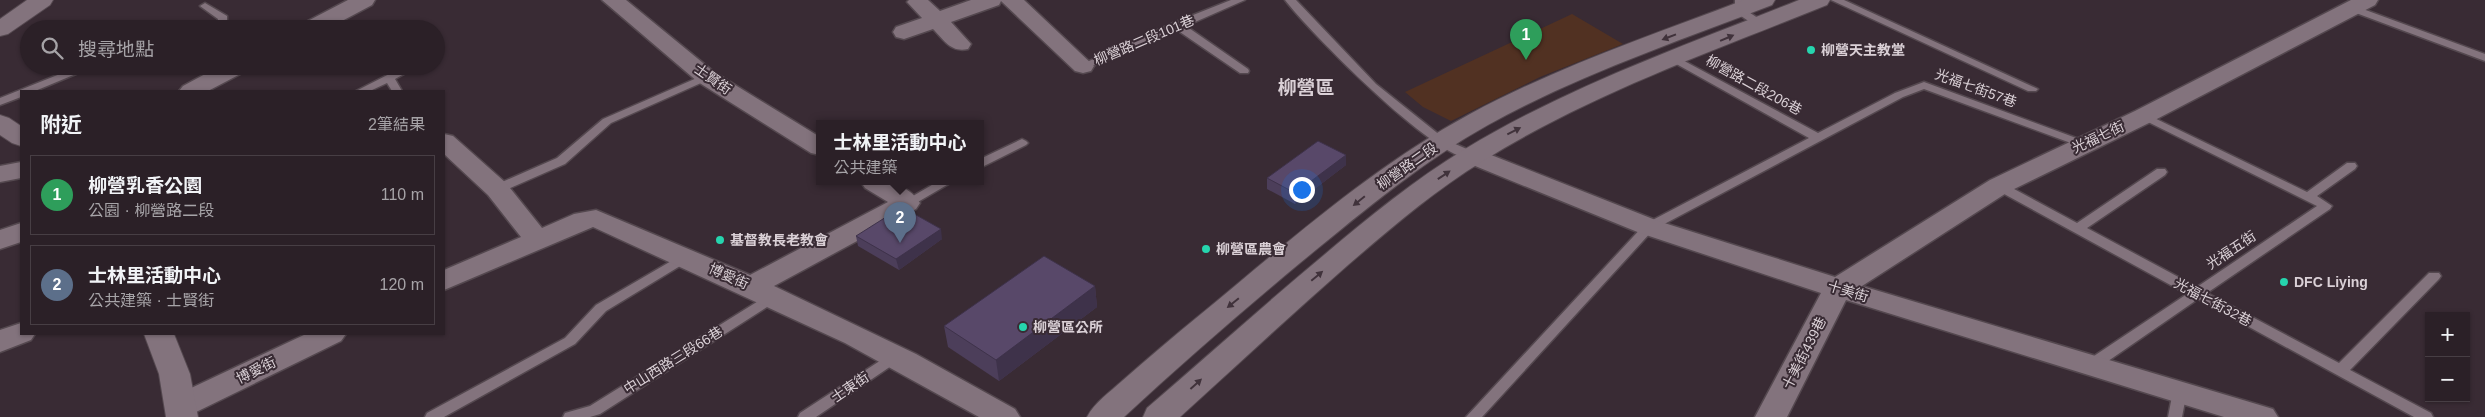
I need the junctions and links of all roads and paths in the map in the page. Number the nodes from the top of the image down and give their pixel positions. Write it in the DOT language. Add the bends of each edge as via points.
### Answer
graph roads {
  1 [pos="42,0"];
  2 [pos="364,0"];
  3 [pos="613,0"];
  4 [pos="992,0"];
  5 [pos="1011,0"];
  6 [pos="1240,0"];
  7 [pos="1290,0"];
  8 [pos="1764,0"];
  9 [pos="1819,0"];
  10 [pos="1836,0"];
  11 [pos="918,2"];
  12 [pos="2360,4"];
  13 [pos="1739,5"];
  14 [pos="205,6"];
  15 [pos="223,20"];
  16 [pos="327,20"];
  17 [pos="936,20"];
  18 [pos="1760,24"];
  19 [pos="1177,25"];
  20 [pos="0,29"];
  21 [pos="904,32"];
  22 [pos="960,44"];
  23 [pos="2485,58"];
  24 [pos="1675,59"];
  25 [pos="1083,66"];
  26 [pos="1244,71"];
  27 [pos="67,75"];
  28 [pos="221,75"];
  29 [pos="395,75"];
  30 [pos="706,77"];
  31 [pos="389,78"];
  32 [pos="2032,89"];
  33 [pos="29,90"];
  34 [pos="193,90"];
  35 [pos="364,90"];
  36 [pos="396,90"];
  37 [pos="20,93"];
  38 [pos="0,102"];
  39 [pos="2144,116"];
  40 [pos="0,123"];
  41 [pos="20,137"];
  42 [pos="1818,138"];
  43 [pos="445,142"];
  44 [pos="1442,142"];
  45 [pos="1022,143"];
  46 [pos="2084,144"];
  47 [pos="816,146"];
  48 [pos="1472,156"];
  49 [pos="984,162"];
  50 [pos="2351,166"];
  51 [pos="20,170"];
  52 [pos="2162,172"];
  53 [pos="0,174"];
  54 [pos="879,185"];
  55 [pos="940,185"];
  56 [pos="1999,186"];
  57 [pos="497,188"];
  58 [pos="2308,197"];
  59 [pos="907,203"];
  60 [pos="1649,227"];
  61 [pos="2078,228"];
  62 [pos="20,232"];
  63 [pos="0,240"];
  64 [pos="538,241"];
  65 [pos="685,257"];
  66 [pos="2434,276"];
  67 [pos="445,281"];
  68 [pos="1838,288"];
  69 [pos="762,292"];
  70 [pos="2196,293"];
  71 [pos="20,333"];
  72 [pos="160,335"];
  73 [pos="330,335"];
  74 [pos="0,342"];
  75 [pos="895,356"];
  76 [pos="2093,364"];
  77 [pos="2340,370"];
  78 [pos="2178,404"];
  79 [pos="181,412"];
  80 [pos="432,417"];
  81 [pos="570,417"];
  82 [pos="805,417"];
  83 [pos="1004,417"];
  84 [pos="1103,417"];
  85 [pos="1159,417"];
  86 [pos="1473,417"];
  87 [pos="1771,417"];
  88 [pos="2262,417"];
  89 [pos="2426,417"];
  1 -- 20 [label="street"];
  2 -- 16 [label="street"];
  3 -- 30 [label="street, 士賢街"];
  4 -- 17 [label="street"];
  5 -- 25 [label="street, 柳營路二段101巷"];
  6 -- 19 [label="lane, 柳營路二段101巷"];
  7 -- 44 [label="lane" via="1372,86"];
  8 -- 13 [label="street, 柳營路二段"];
  9 -- 18 [label="street, 柳營路二段"];
  10 -- 32 [label="lane"];
  11 -- 17 [label="street"];
  12 -- 23 [label="lane"];
  12 -- 39 [label="street, 光福七街"];
  13 -- 18 [label="lane"];
  13 -- 44 [label="street, 柳營路二段, one-way" via="1566,78"];
  14 -- 15 [label="lane"];
  17 -- 21 [label="street"];
  17 -- 22 [label="street"];
  24 -- 18 [label="street, 柳營路二段, one-way"];
  19 -- 25 [label="lane, 柳營路二段101巷"];
  19 -- 26 [label="lane"];
  24 -- 42 [label="lane, 柳營路二段206巷"];
  48 -- 24 [label="street, 柳營路二段, one-way" via="1592,92"];
  27 -- 33 [label="lane"];
  28 -- 34 [label="street"];
  29 -- 31 [label="lane"];
  30 -- 47 [label="street, 士賢街"];
  30 -- 57 [label="lane" via="607,121 561,161"];
  31 -- 35 [label="lane"];
  31 -- 36 [label="lane"];
  37 -- 38 [label="lane"];
  39 -- 46 [label="street, 光福七街"];
  39 -- 58 [label="lane"];
  40 -- 41 [label="street"];
  42 -- 46 [label="lane, 光福七街57巷" via="1924,84"];
  42 -- 60 [label="lane, 光福七街57巷"];
  43 -- 57 [label="street"];
  44 -- 48 [label="lane, 十美街"];
  44 -- 84 [label="street, 柳營路二段, one-way" via="1367,194 1175,351"];
  45 -- 49 [label="lane"];
  46 -- 56 [label="street, 光福七街"];
  48 -- 60 [label="street, 十美街"];
  85 -- 48 [label="street, 柳營路二段, one-way" via="1404,202"];
  50 -- 58 [label="lane"];
  51 -- 53 [label="street"];
  52 -- 61 [label="lane"];
  54 -- 59 [label="street"];
  55 -- 59 [label="lane"];
  56 -- 61 [label="lane, 光福七街32巷"];
  56 -- 68 [label="street, 光福七街"];
  57 -- 64 [label="street"];
  58 -- 70 [label="lane, 光福五街" via="2326,206"];
  59 -- 69 [label="street"];
  60 -- 68 [label="street, 十美街"];
  60 -- 86 [label="lane, 光福七街57巷"];
  61 -- 70 [label="lane, 光福七街32巷"];
  62 -- 63 [label="street"];
  64 -- 65 [label="street, 博愛街" via="583,220 596,218"];
  64 -- 67 [label="street, 博愛街"];
  65 -- 69 [label="street, 博愛街"];
  65 -- 80 [label="lane" via="601,308 570,341"];
  66 -- 77 [label="lane"];
  68 -- 76 [label="street, 十美街"];
  68 -- 87 [label="street, 十美街439巷"];
  69 -- 75 [label="street, 博愛街"];
  69 -- 81 [label="lane, 中山西路三段66巷" via="595,410"];
  70 -- 76 [label="lane, 光福五街"];
  70 -- 77 [label="lane, 光福七街32巷"];
  71 -- 74 [label="street"];
  72 -- 79 [label="street" via="175,374"];
  73 -- 79 [label="street, 博愛街"];
  75 -- 82 [label="lane, 士東街"];
  75 -- 83 [label="street, 博愛街"];
  76 -- 78 [label="street, 十美街"];
  77 -- 89 [label="lane, 光福七街32巷"];
  78 -- 88 [label="street, 十美街"];
}
